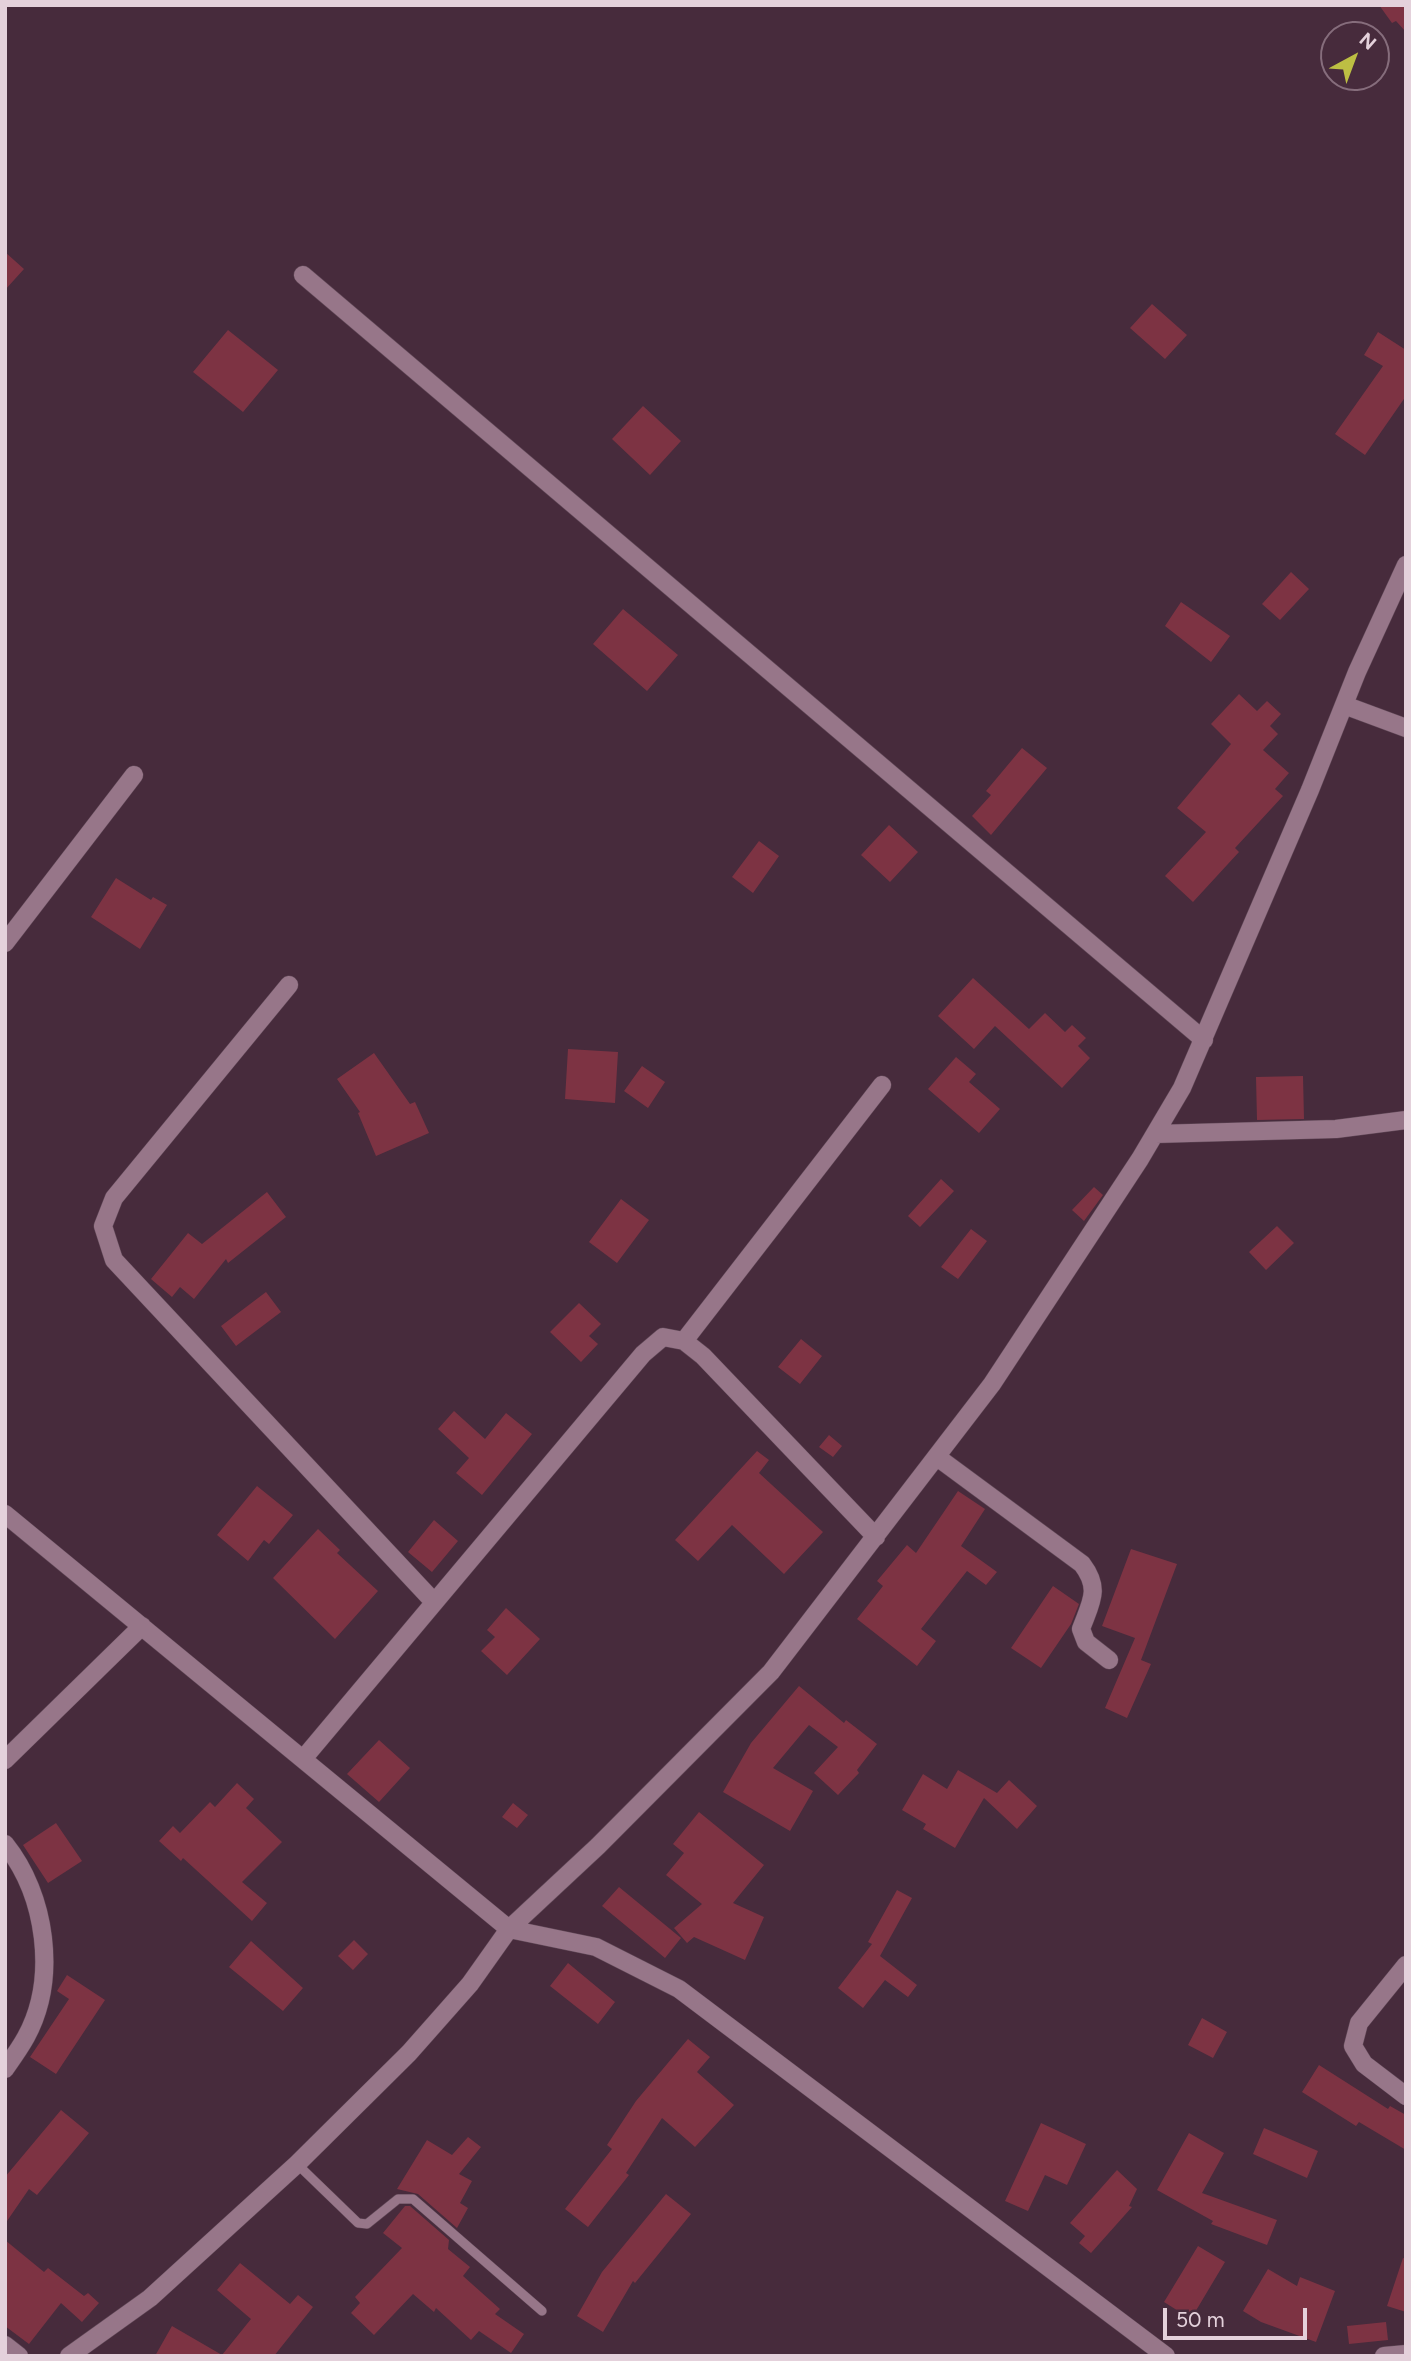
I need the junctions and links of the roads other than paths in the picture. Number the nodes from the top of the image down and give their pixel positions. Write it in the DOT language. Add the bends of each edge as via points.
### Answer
graph roads {
  1 [pos="303,275"];
  2 [pos="1406,565"];
  3 [pos="1344,705"];
  4 [pos="1406,728"];
  5 [pos="134,775"];
  6 [pos="5,943"];
  7 [pos="289,985"];
  8 [pos="1203,1040"];
  9 [pos="882,1085"];
  10 [pos="1406,1120"];
  11 [pos="1155,1134"];
  12 [pos="684,1341"];
  13 [pos="937,1457"];
  14 [pos="5,1514"];
  15 [pos="876,1537"];
  16 [pos="434,1602"];
  17 [pos="142,1626"];
  18 [pos="1109,1660"];
  19 [pos="303,1759"];
  20 [pos="5,1760"];
  21 [pos="5,1844"];
  22 [pos="509,1929"];
  23 [pos="1406,1965"];
  24 [pos="5,2069"];
  25 [pos="1406,2096"];
  26 [pos="297,2164"];
  27 [pos="542,2311"];
  28 [pos="5,2345"];
  29 [pos="1406,2354"];
  30 [pos="19,2356"];
  31 [pos="69,2356"];
  32 [pos="1166,2356"];
  33 [pos="1384,2356"];
  1 -- 8 [label="street"];
  2 -- 3 [label="street"];
  3 -- 4 [label="street"];
  3 -- 8 [label="street"];
  5 -- 6 [label="street"];
  7 -- 16 [label="street" via="114,1198 103,1226 114,1260"];
  8 -- 11 [label="street"];
  9 -- 12 [label="street"];
  10 -- 11 [label="street" via="1336,1129"];
  11 -- 13 [label="street" via="999,1373"];
  12 -- 15 [label="street"];
  12 -- 16 [label="street" via="663,1337 642,1354"];
  13 -- 15 [label="street"];
  13 -- 18 [label="street" via="1082,1564 1093,1579 1093,1598 1080,1629 1086,1642"];
  14 -- 17 [label="street"];
  15 -- 22 [label="street" via="771,1672"];
  16 -- 19 [label="street"];
  17 -- 19 [label="street"];
  17 -- 20 [label="street"];
  19 -- 22 [label="street"];
  21 -- 24 [label="street" via="30,1883 43,1933 43,1988 27,2036"];
  22 -- 26 [label="street" via="470,1984 409,2053"];
  22 -- 32 [label="street" via="596,1947 678,1989"];
  23 -- 25 [label="street" via="1359,2023 1353,2046 1364,2064"];
  26 -- 27 [label="lane" via="358,2223 367,2224 398,2199 413,2199"];
  26 -- 31 [label="street" via="150,2298"];
  28 -- 30 [label="street"];
  29 -- 33 [label="street"];
}
